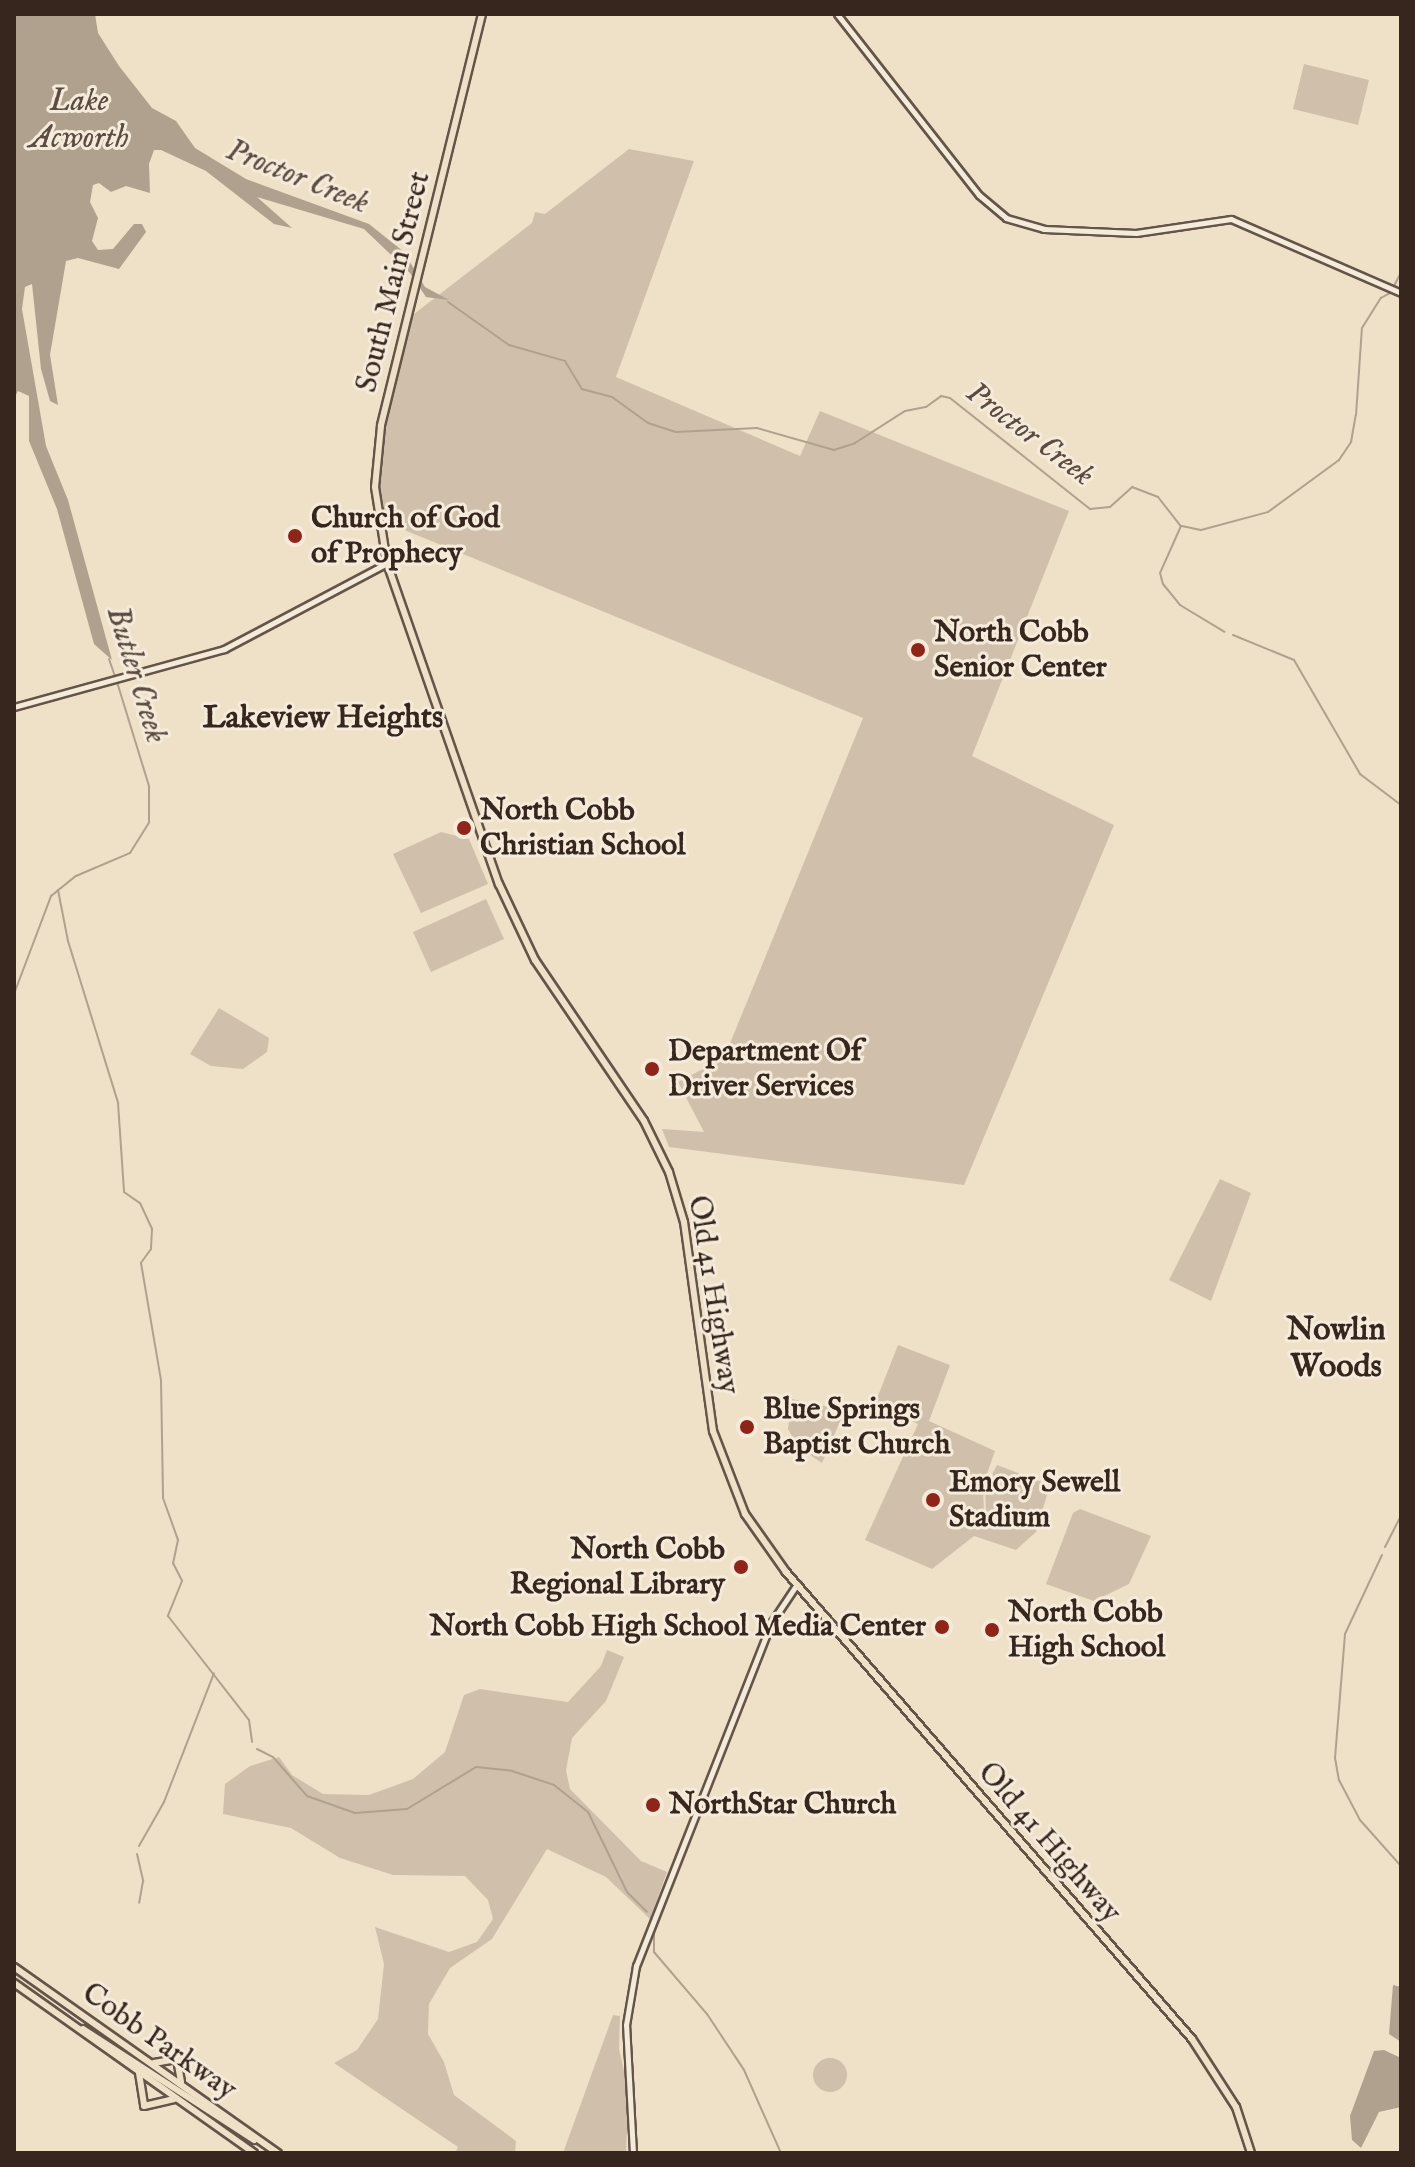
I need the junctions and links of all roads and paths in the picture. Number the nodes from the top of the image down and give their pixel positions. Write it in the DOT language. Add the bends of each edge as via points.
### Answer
graph roads {
  1 [pos="482,14"];
  2 [pos="837,14"];
  3 [pos="1401,293"];
  4 [pos="387,563"];
  5 [pos="14,707"];
  6 [pos="797,1584"];
  7 [pos="14,1967"];
  8 [pos="14,1983"];
  9 [pos="72,2024"];
  10 [pos="148,2061"];
  11 [pos="137,2070"];
  12 [pos="183,2086"];
  13 [pos="178,2100"];
  14 [pos="263,2142"];
  15 [pos="254,2153"];
  16 [pos="278,2153"];
  17 [pos="633,2153"];
  18 [pos="1251,2153"];
  1 -- 4 [label="main road, South Main Street" via="377,450 376,510"];
  2 -- 3 [label="street" via="979,195 1006,218 1044,229 1136,233 1231,219"];
  4 -- 5 [label="street" via="224,649"];
  4 -- 6 [label="main road, Old 41 Highway" via="514,919 535,960 639,1112 666,1164 684,1222 720,1457 752,1527"];
  6 -- 17 [label="street" via="771,1623 636,1966 626,2025"];
  6 -- 18 [label="main road, Old 41 Highway" via="1206,2056 1236,2107"];
  7 -- 10 [label="main road, Cobb Parkway"];
  8 -- 9 [label="main road, Cobb Parkway"];
  9 -- 11 [label="main road, Cobb Parkway"];
  9 -- 14 [label="main road" via="111,2043 228,2126"];
  10 -- 12 [label="main road, Cobb Parkway"];
  10 -- 12 [label="main road" via="177,2059"];
  11 -- 13 [label="main road, Cobb Parkway"];
  11 -- 13 [label="main road" via="145,2089 144,2106 161,2098"];
  12 -- 14 [label="main road, Cobb Parkway"];
  13 -- 15 [label="main road, Cobb Parkway"];
  14 -- 16 [label="main road, Cobb Parkway"];
}
